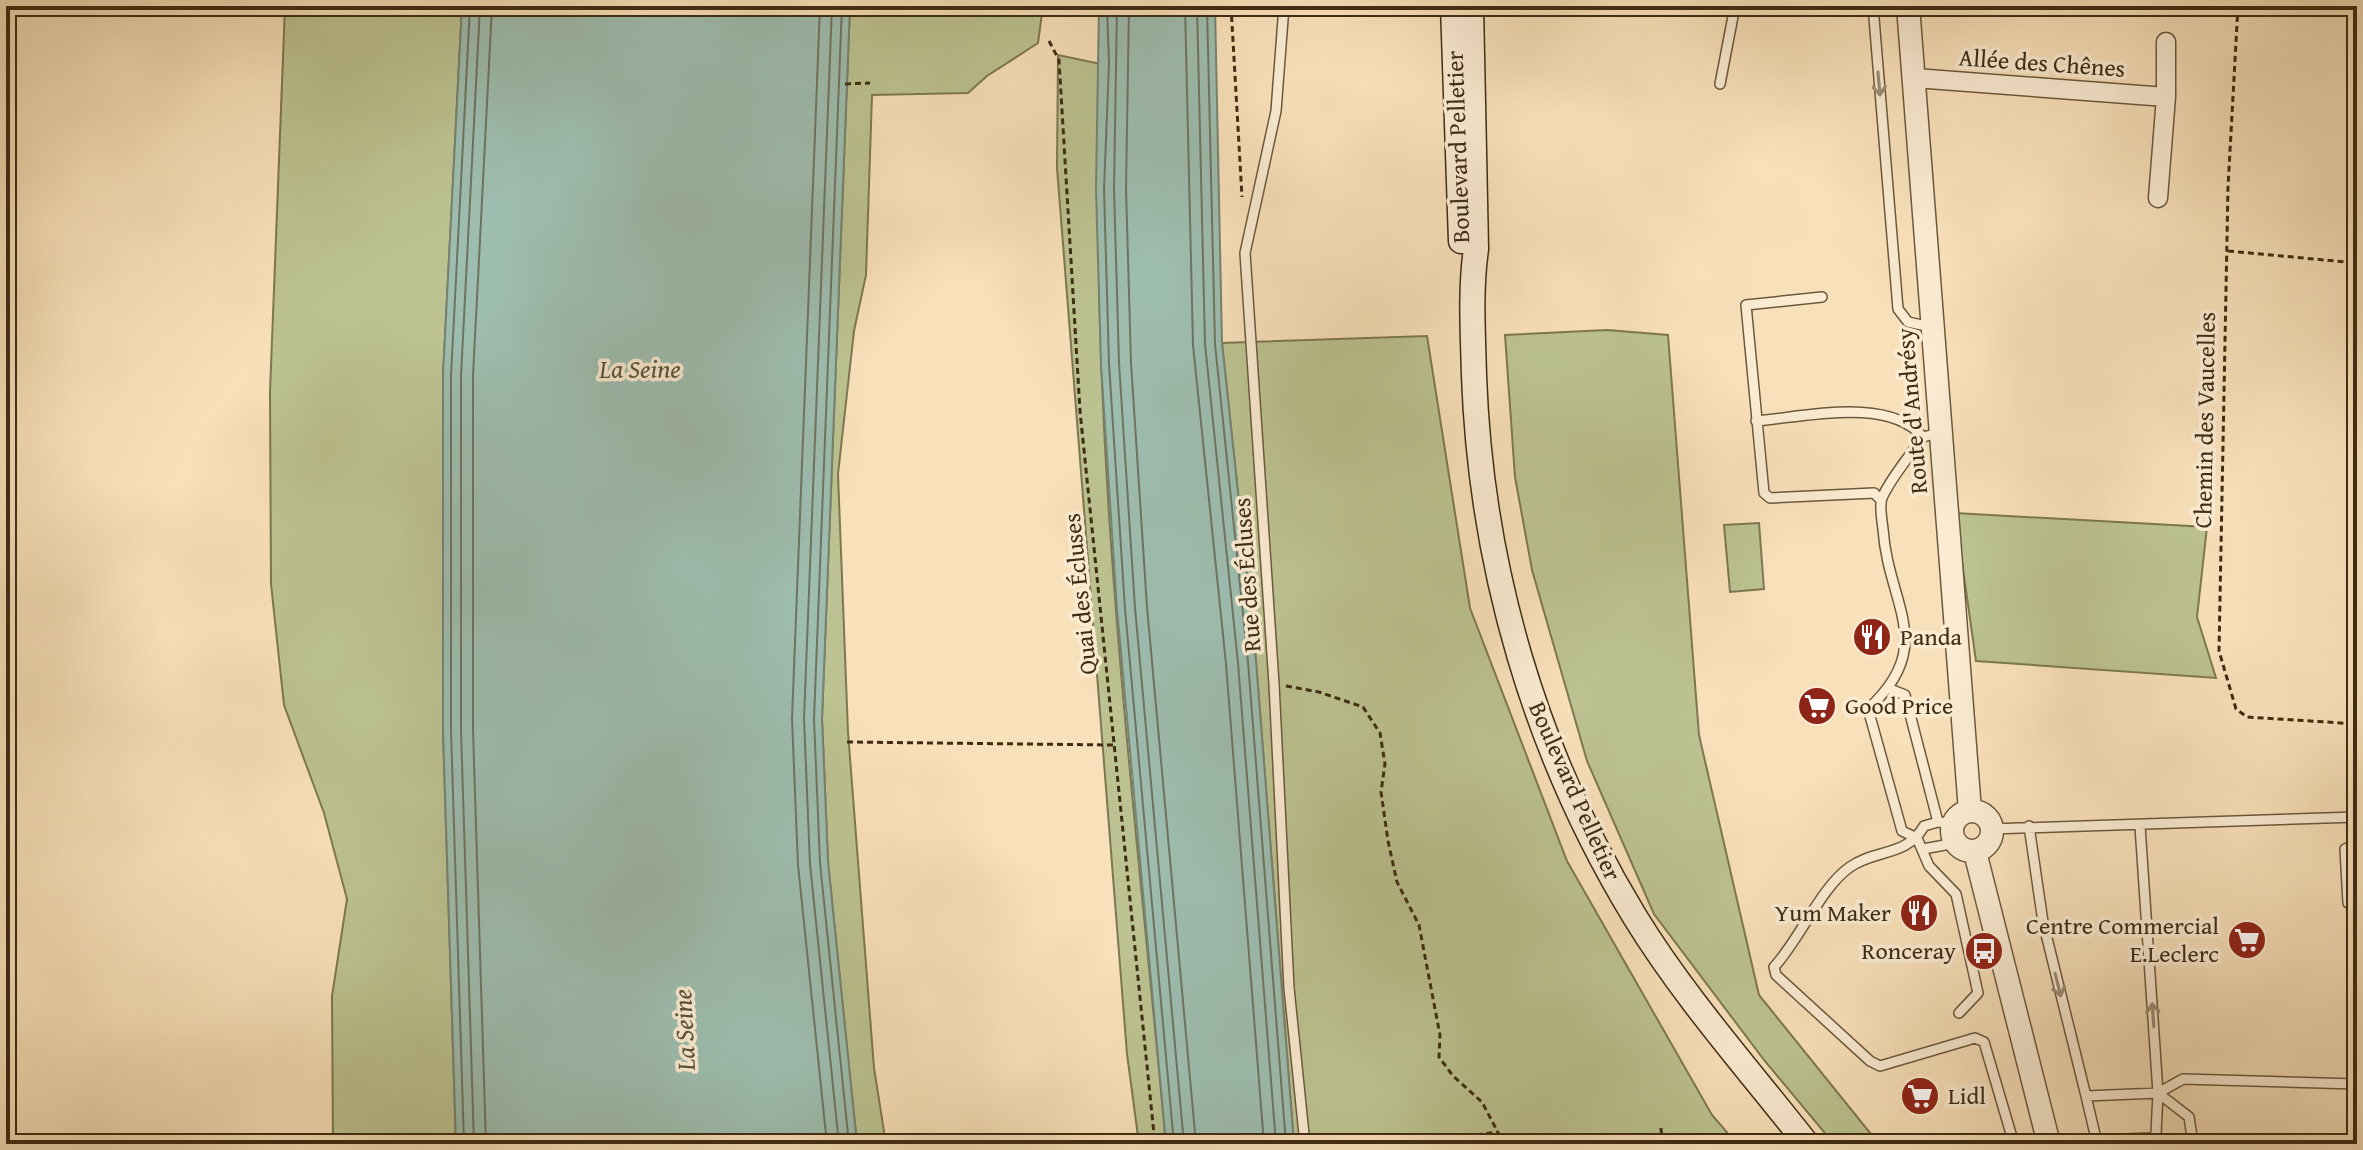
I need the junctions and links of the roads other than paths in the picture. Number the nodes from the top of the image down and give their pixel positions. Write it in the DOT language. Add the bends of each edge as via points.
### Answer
graph roads {
  1 [pos="1284,6"];
  2 [pos="1453,6"];
  3 [pos="1471,6"];
  4 [pos="1735,6"];
  5 [pos="1873,6"];
  6 [pos="1908,6"];
  7 [pos="2166,42"];
  8 [pos="1915,78"];
  9 [pos="1720,84"];
  10 [pos="2166,97"];
  11 [pos="2158,198"];
  12 [pos="1471,286"];
  13 [pos="1822,297"];
  14 [pos="1932,327"];
  15 [pos="1756,421"];
  16 [pos="1931,435"];
  17 [pos="1881,500"];
  18 [pos="1890,689"];
  19 [pos="2357,817"];
  20 [pos="2029,826"];
  21 [pos="2140,826"];
  22 [pos="1992,829"];
  23 [pos="1958,830"];
  24 [pos="1917,838"];
  25 [pos="2357,843"];
  26 [pos="1923,849"];
  27 [pos="2348,903"];
  28 [pos="1959,1013"];
  29 [pos="2357,1084"];
  30 [pos="2158,1093"];
  31 [pos="2086,1096"];
  32 [pos="2097,1142"];
  33 [pos="1305,1144"];
  34 [pos="1807,1144"];
  35 [pos="2014,1144"];
  36 [pos="2049,1144"];
  37 [pos="2193,1144"];
  1 -- 33 [label="lane, Rue des Écluses" via="1276,111 1245,253 1289,988"];
  2 -- 12 [label="main road, Boulevard Pelletier" via="1460,219"];
  3 -- 12 [label="main road, Boulevard Pelletier" via="1476,249"];
  4 -- 9 [label="lane"];
  5 -- 14 [label="lane, one-way" via="1898,309 1908,322"];
  6 -- 8 [label="street, Route d'Andrésy"];
  7 -- 10 [label="street"];
  8 -- 10 [label="street, Allée des Chênes"];
  8 -- 14 [label="street, Route d'Andrésy"];
  10 -- 11 [label="street"];
  12 -- 34 [label="main road, Boulevard Pelletier" via="1476,429 1489,528 1525,678 1555,760 1608,870 1665,963"];
  13 -- 15 [label="lane" via="1746,305"];
  14 -- 16 [label="street, Route d'Andrésy"];
  15 -- 16 [label="lane" via="1874,411"];
  15 -- 17 [label="lane" via="1764,493 1770,498 1874,493"];
  16 -- 17 [label="lane"];
  16 -- 23 [label="street, Route d'Andrésy"];
  17 -- 18 [label="lane" via="1885,560 1899,598 1907,654"];
  18 -- 23 [label="lane" via="1905,695"];
  18 -- 24 [label="lane" via="1868,709 1902,831"];
  19 -- 21 [label="lane"];
  20 -- 21 [label="lane"];
  20 -- 22 [label="lane"];
  20 -- 31 [label="lane, one-way" via="2043,922"];
  30 -- 21 [label="lane, one-way"];
  22 -- 23 [label="street" via="1988,819"];
  23 -- 24 [label="lane" via="1924,826"];
  23 -- 26 [label="lane"];
  23 -- 36 [label="street, Route d'Andrésy"];
  24 -- 26 [label="lane"];
  24 -- 35 [label="lane" via="1895,852 1850,867 1774,967 1776,975 1880,1066 1975,1038 1984,1042"];
  25 -- 27 [label="lane" via="2345,849"];
  26 -- 28 [label="lane" via="1929,866 1956,894 1976,970 1978,993"];
  29 -- 30 [label="lane" via="2183,1079"];
  30 -- 31 [label="lane"];
  30 -- 32 [label="lane" via="2152,1138"];
  30 -- 37 [label="lane" via="2189,1117"];
  31 -- 32 [label="lane"];
}
